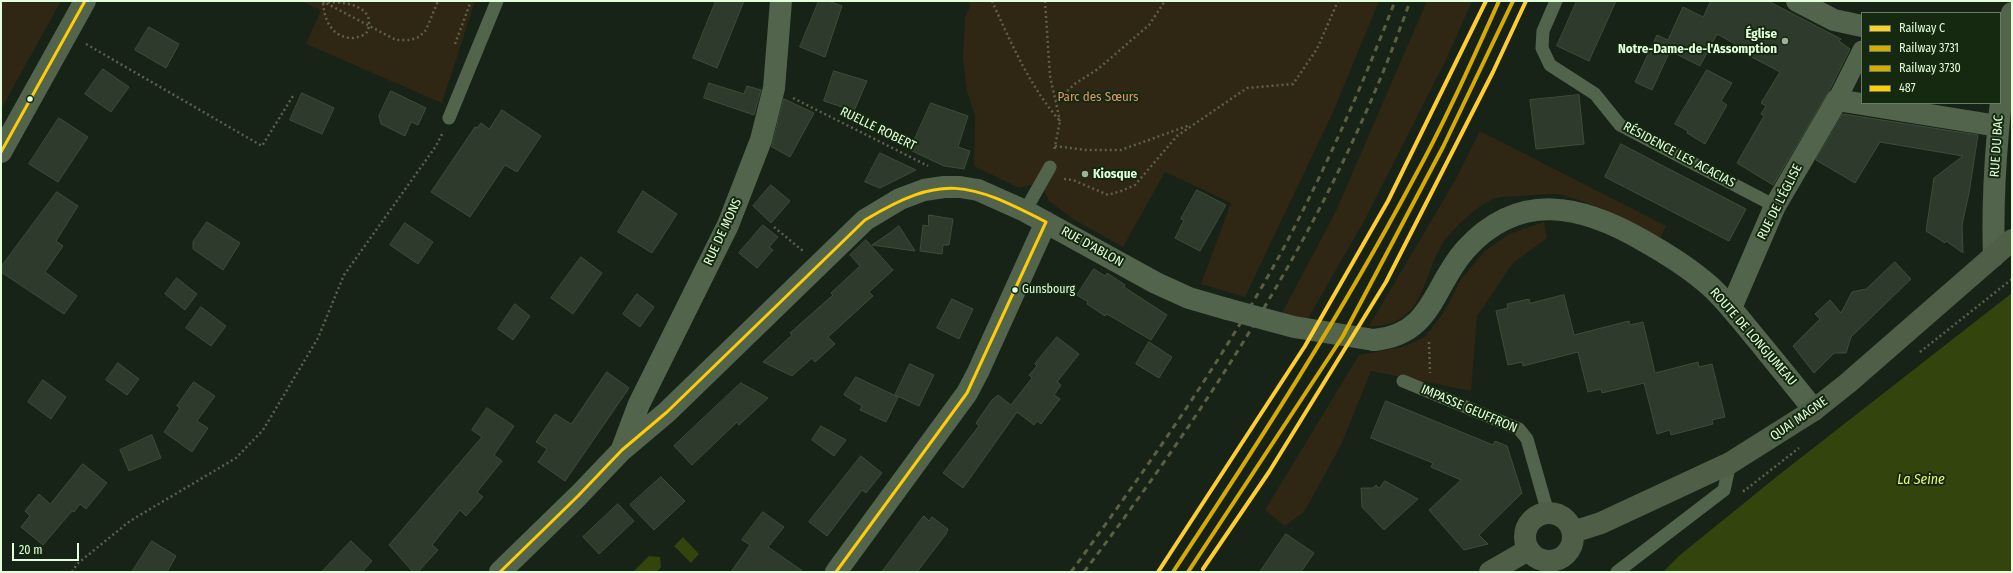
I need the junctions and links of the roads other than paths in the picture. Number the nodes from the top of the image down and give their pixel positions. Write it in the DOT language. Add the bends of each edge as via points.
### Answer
graph roads {
  1 [pos="85,1"];
  2 [pos="497,1"];
  3 [pos="781,1"];
  4 [pos="1556,1"];
  5 [pos="1797,1"];
  6 [pos="2012,13"];
  7 [pos="1861,26"];
  8 [pos="2004,46"];
  9 [pos="1861,52"];
  10 [pos="2001,86"];
  11 [pos="1837,100"];
  12 [pos="1861,104"];
  13 [pos="1862,104"];
  14 [pos="2000,104"];
  15 [pos="449,118"];
  16 [pos="1998,126"];
  17 [pos="1,152"];
  18 [pos="1047,172"];
  19 [pos="1775,206"];
  20 [pos="1025,211"];
  21 [pos="1046,222"];
  22 [pos="2012,240"];
  23 [pos="1994,256"];
  24 [pos="1731,308"];
  25 [pos="1374,340"];
  26 [pos="1403,382"];
  27 [pos="1814,410"];
  28 [pos="622,450"];
  29 [pos="1730,463"];
  30 [pos="1548,513"];
  31 [pos="1573,532"];
  32 [pos="1528,550"];
  33 [pos="500,572"];
  34 [pos="836,572"];
  35 [pos="1490,572"];
  36 [pos="1617,572"];
  1 -- 17 [label="street"];
  2 -- 15 [label="lane"];
  3 -- 28 [label="street, RUE DE MONS" via="774,88 761,140 728,225 639,404"];
  4 -- 19 [label="lane, RÉSIDENCE LES ACACIAS" via="1542,32 1542,48 1550,65 1595,94 1620,125"];
  5 -- 7 [label="street" via="1834,20"];
  6 -- 8 [label="street, RUE DU BAC"];
  8 -- 10 [label="street, RUE DU BAC"];
  9 -- 11 [label="street"];
  11 -- 12 [label="street"];
  11 -- 19 [label="street, RUE DE L'ÉGLISE"];
  13 -- 16 [label="street"];
  14 -- 16 [label="street, RUE DU BAC"];
  16 -- 23 [label="street, RUE DU BAC" via="1993,217"];
  18 -- 20 [label="lane"];
  19 -- 24 [label="street, RUE DE L'ÉGLISE"];
  20 -- 21 [label="street, RUE D'ABLON"];
  20 -- 28 [label="street, RUE D'ABLON" via="978,190 960,187 924,190 900,199 865,220 667,412"];
  21 -- 25 [label="street, RUE D'ABLON, bridge" via="1156,283 1189,298 1294,327"];
  21 -- 34 [label="street" via="967,393"];
  22 -- 23 [label="main road, QUAI MAGNE"];
  23 -- 27 [label="main road, QUAI MAGNE"];
  24 -- 25 [label="street, ROUTE DE LONGJUMEAU" via="1711,287 1666,253 1628,232 1592,215 1544,208 1503,220 1479,236 1465,250 1449,273 1422,318 1409,329 1394,336"];
  24 -- 27 [label="street, ROUTE DE LONGJUMEAU"];
  26 -- 30 [label="lane, IMPASSE GEUFFRON" via="1519,429 1527,439"];
  27 -- 29 [label="main road, QUAI MAGNE"];
  28 -- 33 [label="street, RUE D'ABLON"];
  29 -- 31 [label="main road, QUAI MAGNE" via="1601,523"];
  29 -- 36 [label="lane" via="1724,490"];
  30 -- 31 [label="main road" via="1564,518"];
  30 -- 32 [label="main road" via="1534,517 1526,529 1525,543"];
  31 -- 32 [label="main road" via="1571,547 1561,558 1554,561 1539,560"];
  32 -- 35 [label="main road"];
}
